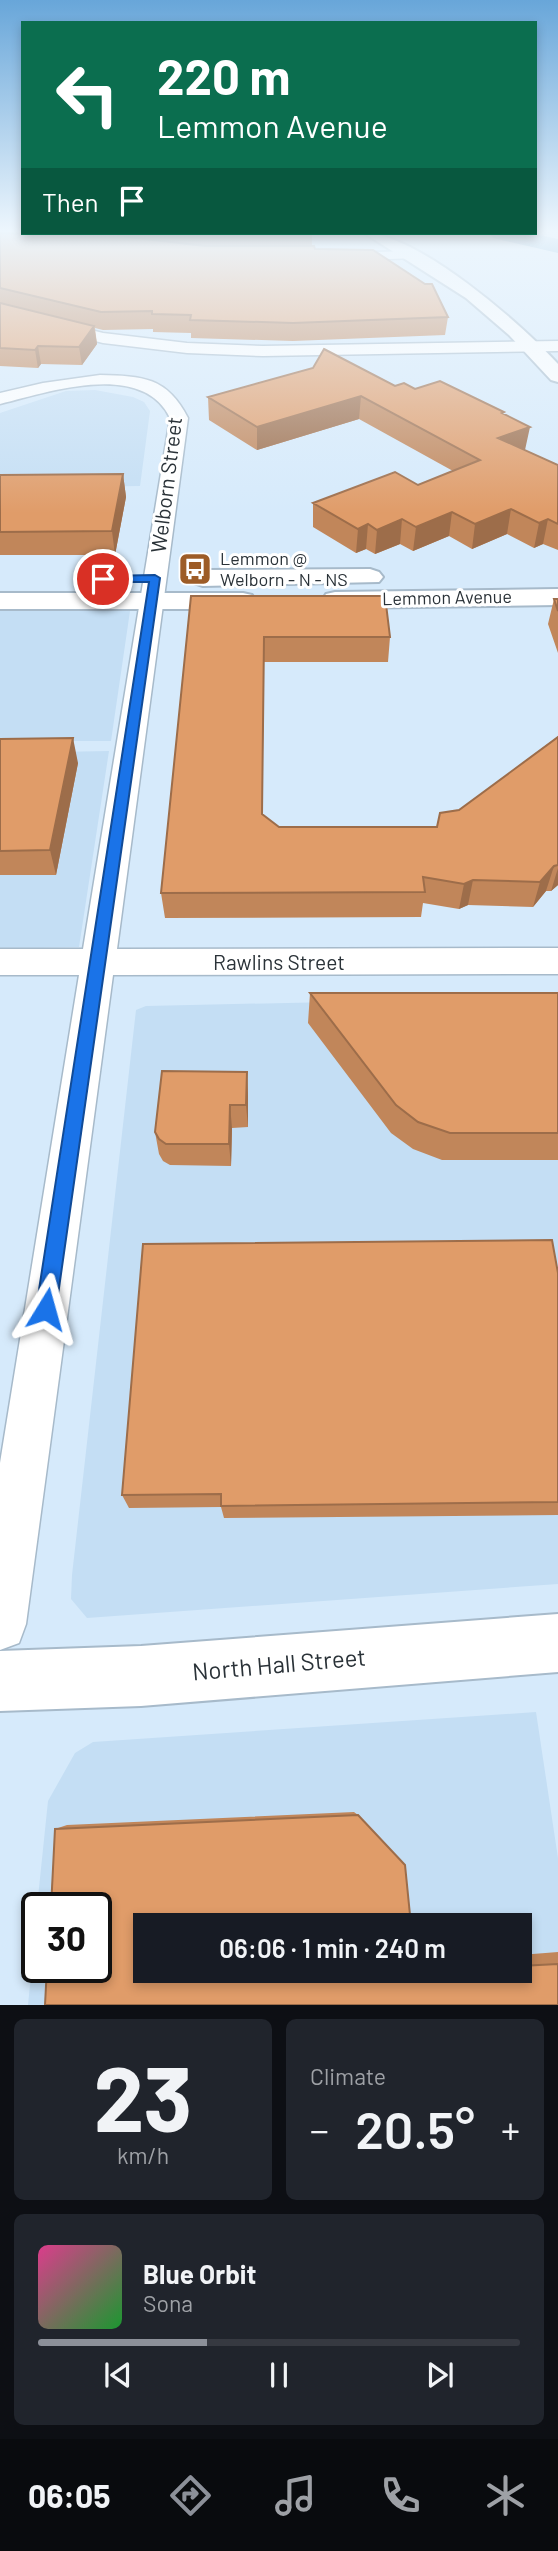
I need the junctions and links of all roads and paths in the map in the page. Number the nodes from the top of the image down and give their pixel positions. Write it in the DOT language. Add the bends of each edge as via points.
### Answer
graph roads {
  1 [pos="52,327"];
  2 [pos="512,327"];
  3 [pos="556,338"];
  4 [pos="137,344"];
  5 [pos="534,346"];
  6 [pos="558,376"];
  7 [pos="120,381"];
  8 [pos="0,399"];
  9 [pos="558,577"];
  10 [pos="0,579"];
  11 [pos="153,590"];
  12 [pos="558,597"];
  13 [pos="0,601"];
  14 [pos="558,961"];
  15 [pos="0,962"];
  16 [pos="100,963"];
  17 [pos="0,1624"];
  18 [pos="558,1643"];
  19 [pos="0,1681"];
  1 -- 4 [label="street"];
  2 -- 5 [label="main road"];
  3 -- 5 [label="street"];
  4 -- 5 [label="street" via="263,351"];
  4 -- 7 [label="street"];
  5 -- 6 [label="main road"];
  7 -- 8 [label="street, Welborn Street" via="69,381"];
  7 -- 11 [label="street, Welborn Street" via="164,394 173,401 179,418"];
  9 -- 11 [label="main road, Lemmon Avenue"];
  10 -- 11 [label="main road, Lemmon Avenue"];
  11 -- 12 [label="main road, Lemmon Avenue"];
  11 -- 13 [label="main road, Lemmon Avenue"];
  11 -- 16 [label="street, Welborn Street"];
  14 -- 16 [label="street, Rawlins Street"];
  15 -- 16 [label="street, Rawlins Street"];
  16 -- 17 [label="street, Welborn Street"];
  18 -- 19 [label="main road, North Hall Street" via="141,1676"];
}
